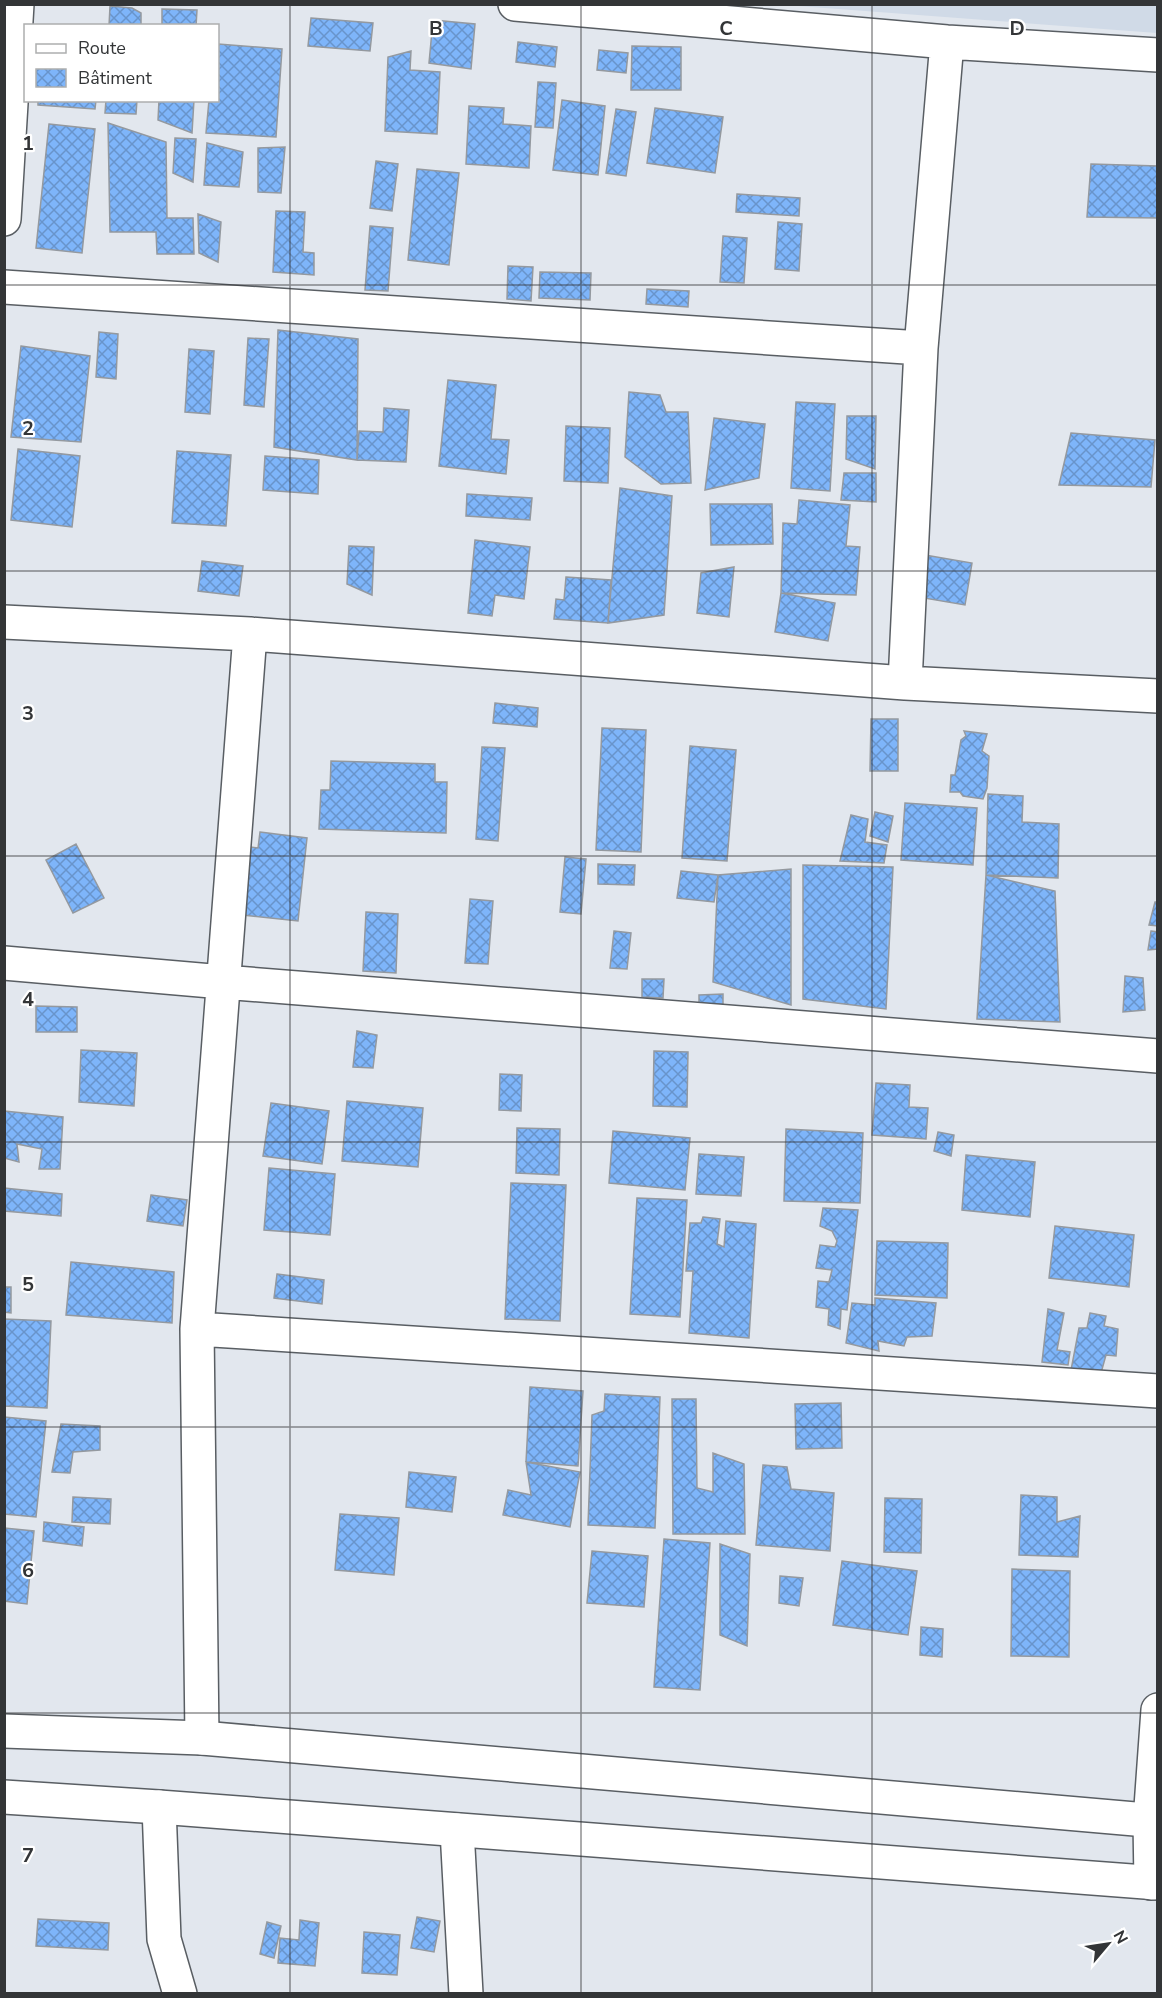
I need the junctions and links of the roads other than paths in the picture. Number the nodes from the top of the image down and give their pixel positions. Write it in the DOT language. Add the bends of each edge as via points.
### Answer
graph roads {
  1 [pos="17,4"];
  2 [pos="515,4"];
  3 [pos="947,42"];
  4 [pos="1158,55"];
  5 [pos="4,219"];
  6 [pos="4,287"];
  7 [pos="921,348"];
  8 [pos="4,622"];
  9 [pos="250,634"];
  10 [pos="905,683"];
  11 [pos="1158,696"];
  12 [pos="4,963"];
  13 [pos="224,982"];
  14 [pos="1158,1056"];
  15 [pos="197,1329"];
  16 [pos="1158,1391"];
  17 [pos="1158,1710"];
  18 [pos="4,1731"];
  19 [pos="202,1738"];
  20 [pos="4,1797"];
  21 [pos="159,1807"];
  22 [pos="1154,1821"];
  23 [pos="457,1830"];
  24 [pos="1154,1883"];
  25 [pos="180,1994"];
  26 [pos="466,1994"];
  1 -- 5 [label="street"];
  2 -- 3 [label="street"];
  3 -- 4 [label="street"];
  3 -- 7 [label="street"];
  6 -- 7 [label="street"];
  7 -- 10 [label="street"];
  8 -- 9 [label="street"];
  9 -- 10 [label="street"];
  9 -- 13 [label="street"];
  10 -- 11 [label="street"];
  12 -- 13 [label="street"];
  13 -- 14 [label="street"];
  13 -- 15 [label="street"];
  15 -- 16 [label="street"];
  15 -- 19 [label="street"];
  17 -- 22 [label="street"];
  18 -- 19 [label="street"];
  19 -- 22 [label="street"];
  20 -- 21 [label="street"];
  21 -- 23 [label="street"];
  21 -- 25 [label="street" via="164,1939"];
  22 -- 24 [label="street"];
  23 -- 24 [label="street"];
  23 -- 26 [label="street"];
}
